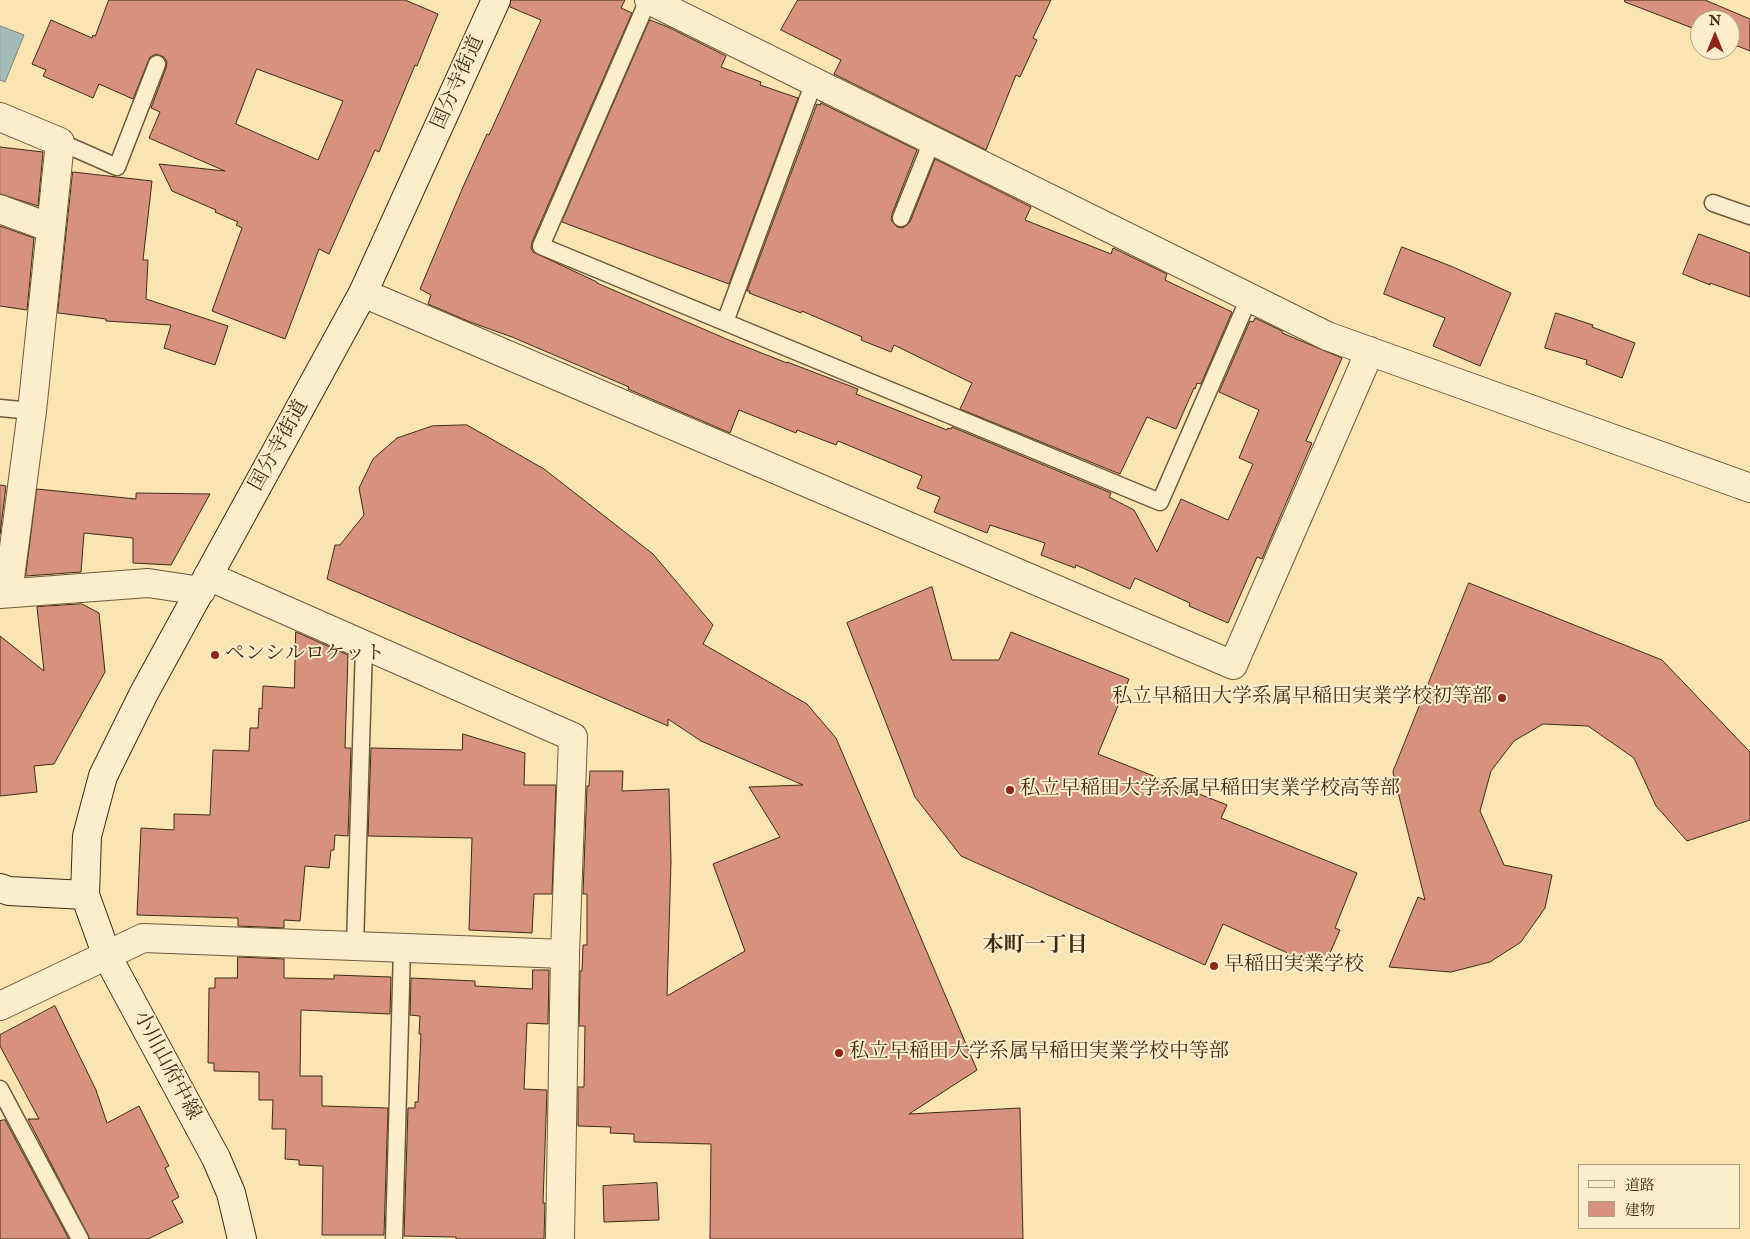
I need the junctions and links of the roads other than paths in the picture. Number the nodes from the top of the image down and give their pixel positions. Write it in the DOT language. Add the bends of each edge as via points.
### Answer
graph roads {
  1 [pos="496,0"];
  2 [pos="648,0"];
  3 [pos="157,64"];
  4 [pos="814,82"];
  5 [pos="0,117"];
  6 [pos="932,141"];
  7 [pos="60,142"];
  8 [pos="1713,203"];
  9 [pos="0,210"];
  10 [pos="1750,216"];
  11 [pos="901,218"];
  12 [pos="51,228"];
  13 [pos="363,293"];
  14 [pos="1249,298"];
  15 [pos="725,322"];
  16 [pos="1370,351"];
  17 [pos="0,408"];
  18 [pos="32,411"];
  19 [pos="1750,488"];
  20 [pos="204,584"];
  21 [pos="4,594"];
  22 [pos="364,646"];
  23 [pos="0,888"];
  24 [pos="85,895"];
  25 [pos="355,946"];
  26 [pos="402,948"];
  27 [pos="565,954"];
  28 [pos="107,956"];
  29 [pos="0,1006"];
  30 [pos="0,1089"];
  31 [pos="80,1239"];
  32 [pos="242,1239"];
  33 [pos="394,1239"];
  34 [pos="560,1239"];
  1 -- 13 [label="street, 国分寺街道"];
  2 -- 4 [label="street"];
  2 -- 15 [label="lane" via="541,246"];
  3 -- 7 [label="lane" via="117,167"];
  4 -- 6 [label="street"];
  4 -- 15 [label="lane"];
  5 -- 7 [label="street"];
  6 -- 11 [label="lane"];
  6 -- 14 [label="street"];
  7 -- 12 [label="street"];
  8 -- 10 [label="lane"];
  9 -- 12 [label="street"];
  12 -- 18 [label="street"];
  13 -- 16 [label="street" via="1233,665"];
  13 -- 20 [label="street, 国分寺街道"];
  14 -- 15 [label="lane" via="1160,502"];
  14 -- 16 [label="street" via="1327,336"];
  16 -- 19 [label="street"];
  17 -- 18 [label="lane"];
  18 -- 21 [label="street"];
  20 -- 21 [label="street" via="148,583"];
  20 -- 22 [label="street"];
  20 -- 24 [label="street, 国分寺街道" via="103,776 87,836"];
  22 -- 25 [label="lane"];
  22 -- 27 [label="street" via="573,737"];
  23 -- 24 [label="street"];
  24 -- 28 [label="street, 小川山府中線"];
  25 -- 26 [label="street"];
  25 -- 28 [label="street" via="143,938"];
  26 -- 27 [label="street"];
  26 -- 33 [label="lane"];
  27 -- 34 [label="street"];
  28 -- 29 [label="street"];
  28 -- 32 [label="street, 小川山府中線" via="216,1158 231,1193"];
  30 -- 31 [label="lane"];
}
